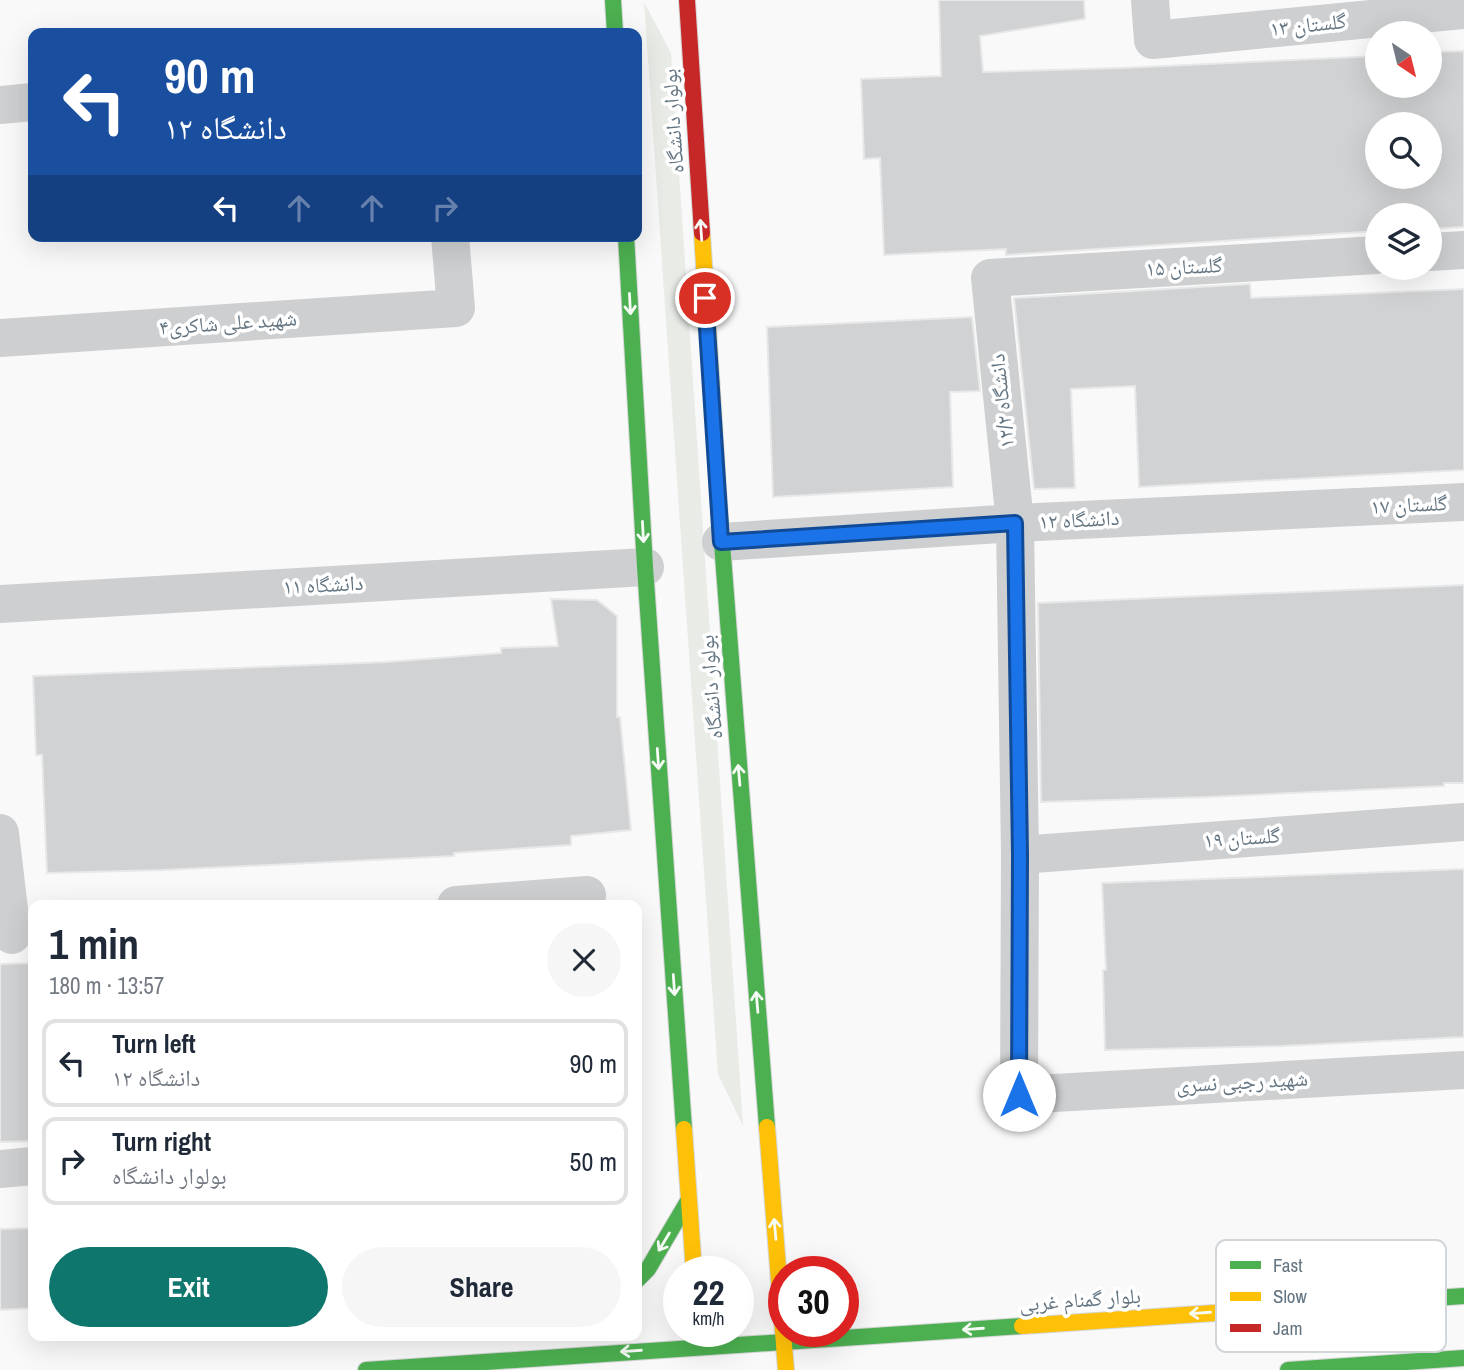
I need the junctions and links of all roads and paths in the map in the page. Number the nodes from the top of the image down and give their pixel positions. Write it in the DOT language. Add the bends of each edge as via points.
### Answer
graph roads {
  1 [pos="613,0"];
  2 [pos="687,0"];
  3 [pos="1150,0"];
  4 [pos="1464,10"];
  5 [pos="615,28"];
  6 [pos="28,102"];
  7 [pos="0,105"];
  8 [pos="450,242"];
  9 [pos="626,242"];
  10 [pos="1464,250"];
  11 [pos="1442,251"];
  12 [pos="1365,256"];
  13 [pos="990,278"];
  14 [pos="0,338"];
  15 [pos="1464,502"];
  16 [pos="1354,507"];
  17 [pos="1015,523"];
  18 [pos="721,542"];
  19 [pos="645,567"];
  20 [pos="0,604"];
  21 [pos="1464,822"];
  22 [pos="0,833"];
  23 [pos="1020,855"];
  24 [pos="587,895"];
  25 [pos="522,900"];
  26 [pos="15,934"];
  27 [pos="1464,1070"];
  28 [pos="1019,1095"];
  29 [pos="28,1166"];
  30 [pos="0,1169"];
  31 [pos="688,1201"];
  32 [pos="693,1256"];
  33 [pos="777,1256"];
  34 [pos="642,1275"];
  35 [pos="1464,1296"];
  36 [pos="1446,1297"];
  37 [pos="1216,1312"];
  38 [pos="859,1336"];
  39 [pos="569,1342"];
  40 [pos="674,1347"];
  41 [pos="784,1347"];
  42 [pos="551,1357"];
  43 [pos="1464,1358"];
  44 [pos="366,1370"];
  45 [pos="786,1370"];
  46 [pos="1288,1370"];
  1 -- 5 [label="main road"];
  18 -- 2 [label="main road, بولوار دانشگاه, one-way"];
  3 -- 4 [label="street, گلستان ۱۳" via="1153,40"];
  6 -- 7 [label="street"];
  8 -- 14 [label="street, شهید علی شاکری۴" via="456,308"];
  9 -- 19 [label="main road, one-way"];
  10 -- 11 [label="street"];
  12 -- 13 [label="street, گلستان ۱۵"];
  13 -- 17 [label="street, دانشگاه ۱۲/۲"];
  15 -- 16 [label="street, گلستان ۱۷"];
  16 -- 17 [label="street, دانشگاه ۱۲"];
  17 -- 18 [label="street, دانشگاه ۱۲"];
  17 -- 23 [label="street, دانشگاه ۱۲/۲"];
  33 -- 18 [label="main road, بولوار دانشگاه, one-way"];
  19 -- 20 [label="street, دانشگاه ۱۱"];
  19 -- 31 [label="main road, one-way"];
  21 -- 23 [label="street, گلستان ۱۹"];
  22 -- 26 [label="street"];
  23 -- 28 [label="street, دانشگاه ۱۲/۲"];
  24 -- 25 [label="street"];
  27 -- 28 [label="street, شهید رجبی نسری"];
  29 -- 30 [label="street"];
  31 -- 32 [label="main road"];
  31 -- 34 [label="main road, one-way"];
  35 -- 36 [label="main road, بلوار گمنام غربی, one-way"];
  37 -- 38 [label="main road, بلوار گمنام غربی, one-way"];
  39 -- 42 [label="main road"];
  40 -- 42 [label="main road, بلوار گمنام غربی, one-way"];
  41 -- 45 [label="main road, بولوار دانشگاه"];
  42 -- 44 [label="main road, بلوار گمنام غربی"];
  43 -- 46 [label="main road"];
}
